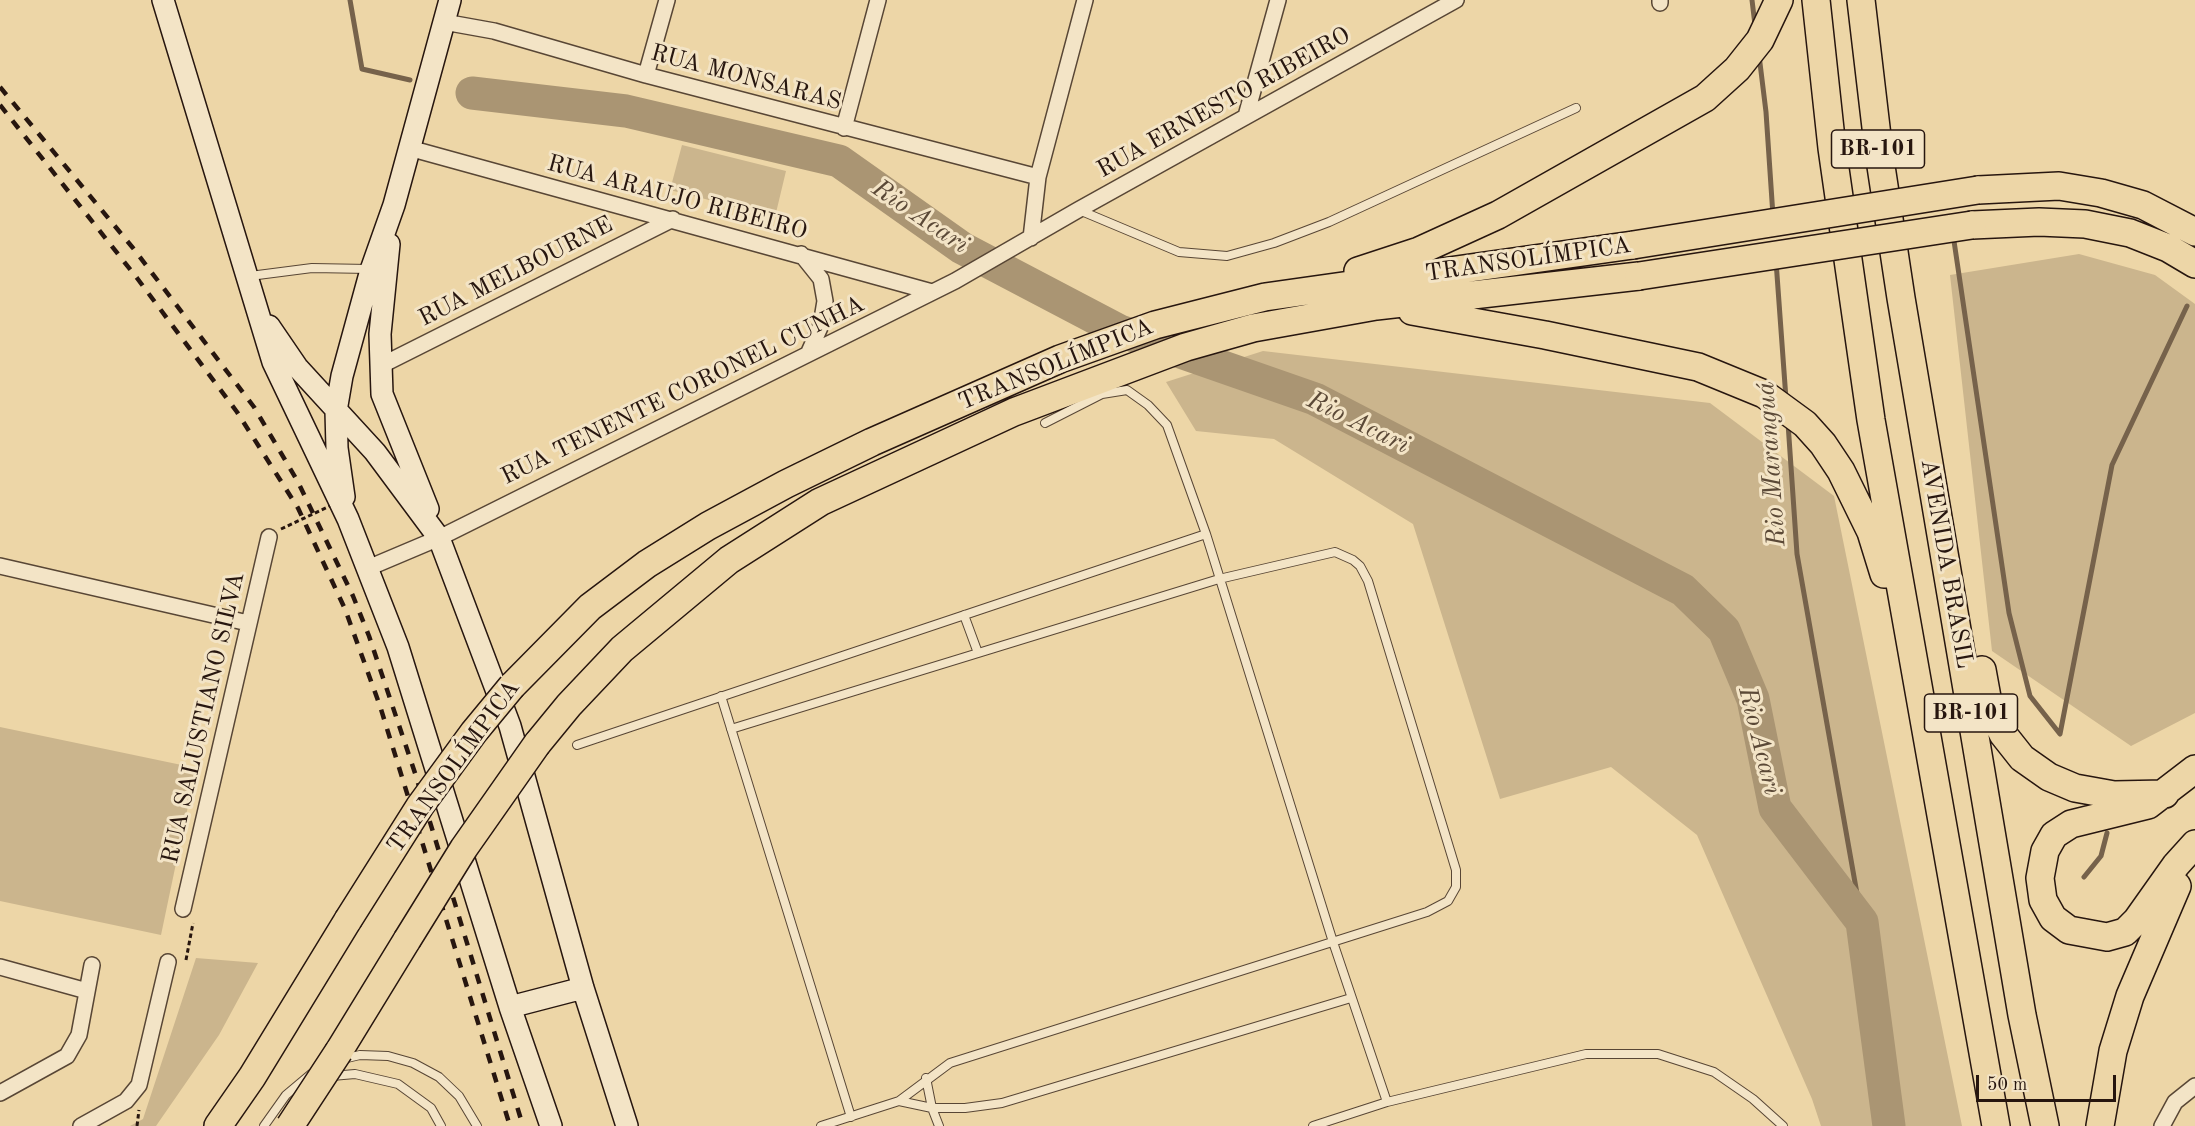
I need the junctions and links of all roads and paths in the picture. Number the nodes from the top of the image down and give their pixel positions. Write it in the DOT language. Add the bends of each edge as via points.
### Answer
graph roads {
  1 [pos="164,0"];
  2 [pos="450,0"];
  3 [pos="667,0"];
  4 [pos="878,0"];
  5 [pos="1085,0"];
  6 [pos="1278,0"];
  7 [pos="1456,0"];
  8 [pos="1779,0"];
  9 [pos="1816,0"];
  10 [pos="1861,0"];
  11 [pos="444,21"];
  12 [pos="646,75"];
  13 [pos="1576,108"];
  14 [pos="1246,116"];
  15 [pos="844,128"];
  16 [pos="410,148"];
  17 [pos="1038,177"];
  18 [pos="394,205"];
  19 [pos="1078,210"];
  20 [pos="673,219"];
  21 [pos="2195,232"];
  22 [pos="1031,238"];
  23 [pos="1014,247"];
  24 [pos="801,255"];
  25 [pos="2195,264"];
  26 [pos="371,270"];
  27 [pos="249,276"];
  28 [pos="932,292"];
  29 [pos="1260,298"];
  30 [pos="1900,298"];
  31 [pos="1376,306"];
  32 [pos="256,307"];
  33 [pos="809,352"];
  34 [pos="380,366"];
  35 [pos="336,411"];
  36 [pos="1045,423"];
  37 [pos="330,506"];
  38 [pos="348,519"];
  39 [pos="275,533"];
  40 [pos="1206,534"];
  41 [pos="439,538"];
  42 [pos="0,566"];
  43 [pos="368,568"];
  44 [pos="1219,579"];
  45 [pos="964,615"];
  46 [pos="248,622"];
  47 [pos="1913,651"];
  48 [pos="978,653"];
  49 [pos="721,696"];
  50 [pos="730,729"];
  51 [pos="577,745"];
  52 [pos="2195,769"];
  53 [pos="2165,794"];
  54 [pos="2195,845"];
  55 [pos="183,909"];
  56 [pos="1333,942"];
  57 [pos="168,962"];
  58 [pos="92,965"];
  59 [pos="0,967"];
  60 [pos="583,987"];
  61 [pos="87,991"];
  62 [pos="1351,998"];
  63 [pos="510,1007"];
  64 [pos="926,1078"];
  65 [pos="2195,1086"];
  66 [pos="0,1093"];
  67 [pos="286,1095"];
  68 [pos="899,1101"];
  69 [pos="1387,1102"];
  70 [pos="932,1108"];
  71 [pos="850,1117"];
  72 [pos="81,1126"];
  73 [pos="218,1126"];
  74 [pos="264,1126"];
  75 [pos="290,1126"];
  76 [pos="441,1126"];
  77 [pos="477,1126"];
  78 [pos="551,1126"];
  79 [pos="627,1126"];
  80 [pos="821,1126"];
  81 [pos="939,1126"];
  82 [pos="1312,1126"];
  83 [pos="1783,1126"];
  84 [pos="1996,1126"];
  85 [pos="2045,1126"];
  86 [pos="2100,1126"];
  87 [pos="2162,1126"];
  1 -- 27 [label="street"];
  2 -- 11 [label="street"];
  3 -- 12 [label="street"];
  4 -- 15 [label="street"];
  5 -- 17 [label="street"];
  6 -- 14 [label="street"];
  7 -- 14 [label="street, RUA ERNESTO RIBEIRO"];
  8 -- 29 [label="highway" via="1760,40 1737,69 1705,98 1498,215 1419,251 1335,279"];
  9 -- 47 [label="highway, AVENIDA BRASIL / BR-101" via="1832,148 1871,420"];
  10 -- 30 [label="highway, AVENIDA BRASIL / BR-101"];
  11 -- 12 [label="street, RUA MONSARAS" via="494,31"];
  11 -- 16 [label="street"];
  12 -- 15 [label="street, RUA MONSARAS"];
  13 -- 19 [label="lane" via="1329,222 1227,256 1179,252"];
  14 -- 19 [label="street, RUA ERNESTO RIBEIRO"];
  15 -- 17 [label="street, RUA MONSARAS"];
  16 -- 18 [label="street"];
  16 -- 20 [label="street, RUA ARAUJO RIBEIRO"];
  17 -- 22 [label="street"];
  18 -- 26 [label="street"];
  18 -- 34 [label="street" via="382,300"];
  19 -- 22 [label="street, RUA ERNESTO RIBEIRO"];
  20 -- 24 [label="street, RUA ARAUJO RIBEIRO"];
  20 -- 34 [label="street, RUA MELBOURNE"];
  21 -- 29 [label="highway, TRANSOLÍMPICA, bridge" via="2143,206 2101,193 2059,186 1978,190 1633,245"];
  22 -- 23 [label="street, RUA ERNESTO RIBEIRO"];
  23 -- 28 [label="street, RUA TENENTE CORONEL CUNHA"];
  24 -- 28 [label="street, RUA ARAUJO RIBEIRO"];
  24 -- 33 [label="street" via="821,279 825,301 821,325"];
  25 -- 31 [label="highway, TRANSOLÍMPICA, bridge" via="2130,233 2085,224 1972,225 1639,276"];
  26 -- 27 [label="lane" via="312,268"];
  26 -- 35 [label="street" via="347,353"];
  27 -- 32 [label="street"];
  28 -- 33 [label="street, RUA TENENTE CORONEL CUNHA"];
  29 -- 73 [label="highway, TRANSOLÍMPICA, bridge" via="1155,325 1060,359 861,448 708,526 647,564 590,607 512,686 420,806"];
  30 -- 53 [label="highway" via="1916,326 1988,703 2002,734 2022,758 2049,777 2075,788 2114,795"];
  30 -- 85 [label="highway, AVENIDA BRASIL / BR-101" via="2022,1015"];
  31 -- 47 [label="highway" via="1470,320 1698,366 1735,380 1785,408 1823,444 1858,502"];
  31 -- 75 [label="highway, TRANSOLÍMPICA, bridge" via="1253,328 1108,375 1014,412 877,474 820,502 729,560 622,649 537,744 464,848"];
  32 -- 35 [label="street" via="297,367"];
  32 -- 38 [label="street" via="273,362"];
  33 -- 41 [label="street, RUA TENENTE CORONEL CUNHA"];
  34 -- 41 [label="street" via="382,394"];
  35 -- 38 [label="street" via="337,448"];
  35 -- 41 [label="street" via="375,452"];
  36 -- 40 [label="lane" via="1102,394 1127,390 1167,425"];
  37 -- 39 [label="path, bridge"];
  38 -- 43 [label="street"];
  39 -- 46 [label="street, RUA SALUSTIANO SILVA"];
  40 -- 44 [label="lane"];
  40 -- 45 [label="lane"];
  41 -- 43 [label="street, RUA TENENTE CORONEL CUNHA"];
  41 -- 60 [label="street" via="510,726"];
  42 -- 46 [label="street"];
  43 -- 63 [label="street" via="398,647"];
  44 -- 48 [label="lane"];
  44 -- 56 [label="lane"];
  44 -- 56 [label="lane" via="1335,552 1353,560 1368,581 1456,870 1456,887 1448,901 1427,912"];
  45 -- 48 [label="lane"];
  45 -- 49 [label="lane"];
  46 -- 55 [label="street, RUA SALUSTIANO SILVA"];
  47 -- 84 [label="highway, AVENIDA BRASIL / BR-101"];
  48 -- 50 [label="lane"];
  49 -- 50 [label="lane"];
  49 -- 51 [label="lane"];
  50 -- 71 [label="lane"];
  52 -- 53 [label="highway"];
  53 -- 54 [label="highway" via="2148,805 2071,824 2054,834 2045,851 2040,878 2043,900 2054,918 2068,930 2107,937 2124,932"];
  54 -- 86 [label="highway" via="2130,996 2113,1051"];
  56 -- 62 [label="lane"];
  56 -- 64 [label="lane" via="980,1052 950,1063"];
  57 -- 72 [label="street" via="139,1085 126,1101"];
  58 -- 61 [label="street"];
  59 -- 61 [label="street"];
  60 -- 63 [label="street"];
  60 -- 79 [label="street"];
  61 -- 66 [label="street" via="79,1035 67,1056"];
  62 -- 69 [label="lane"];
  62 -- 70 [label="lane" via="1002,1103"];
  63 -- 78 [label="street"];
  64 -- 68 [label="lane"];
  64 -- 70 [label="lane"];
  65 -- 87 [label="street" via="2175,1102"];
  67 -- 74 [label="lane"];
  67 -- 76 [label="lane" via="333,1076 374,1077 398,1084 416,1095 431,1108"];
  67 -- 77 [label="lane" via="311,1074 338,1061 360,1055 388,1056 413,1063 439,1077 459,1096"];
  68 -- 70 [label="lane"];
  68 -- 71 [label="lane"];
  69 -- 82 [label="lane"];
  69 -- 83 [label="lane" via="1586,1054 1658,1054 1714,1072"];
  70 -- 81 [label="lane"];
  71 -- 80 [label="lane"];
}
